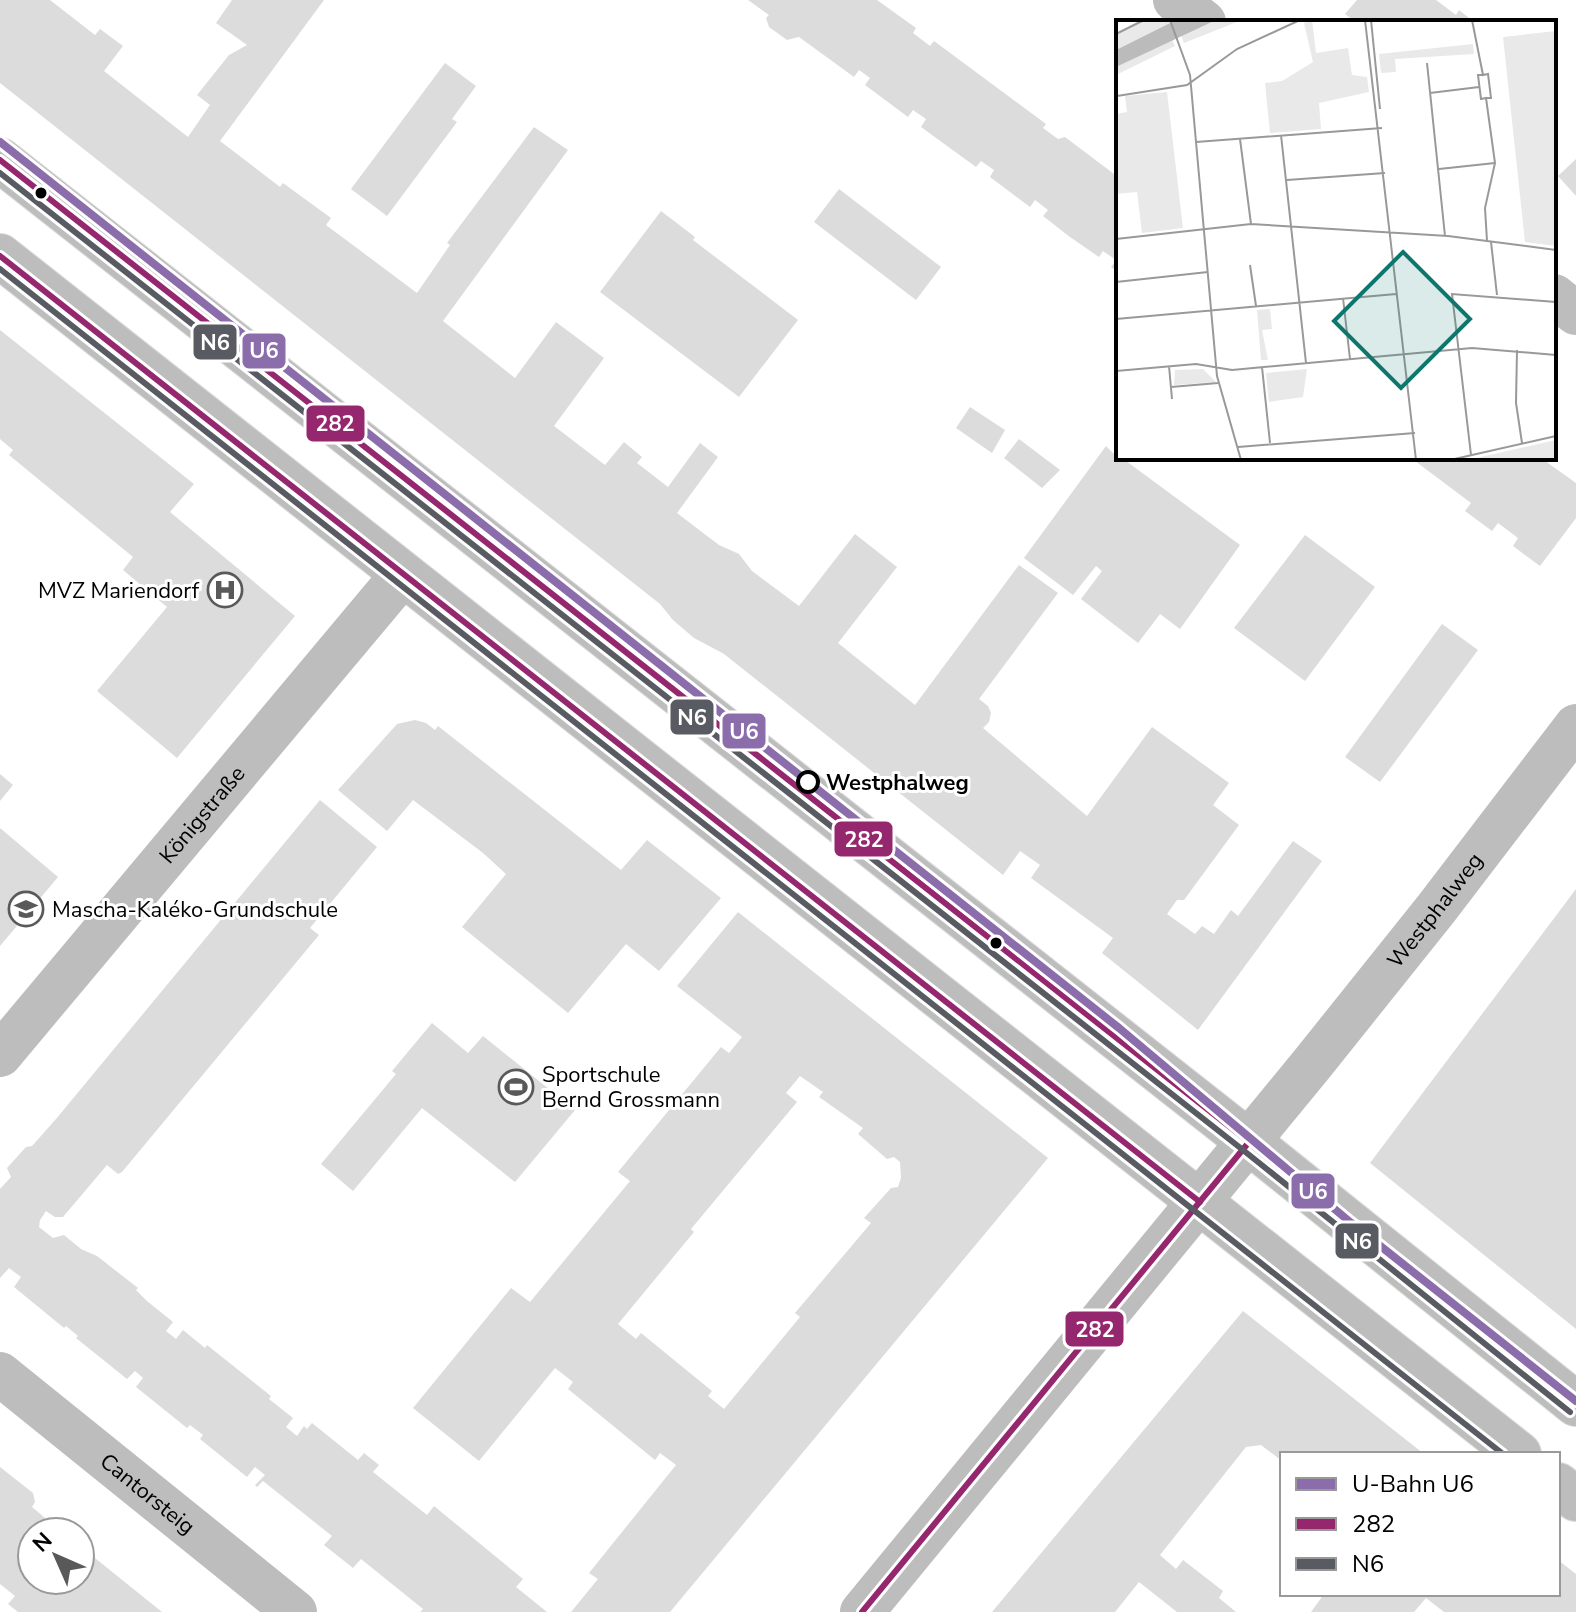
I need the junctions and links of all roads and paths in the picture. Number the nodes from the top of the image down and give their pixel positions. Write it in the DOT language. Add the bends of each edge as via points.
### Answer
graph roads {
  1 [pos="1175,0"];
  2 [pos="1201,20"];
  3 [pos="0,160"];
  4 [pos="0,256"];
  5 [pos="1556,298"];
  6 [pos="1576,313"];
  7 [pos="403,574"];
  8 [pos="1576,726"];
  9 [pos="0,1055"];
  10 [pos="1249,1142"];
  11 [pos="1200,1202"];
  12 [pos="0,1374"];
  13 [pos="1576,1404"];
  14 [pos="1516,1452"];
  15 [pos="1560,1487"];
  16 [pos="1576,1499"];
  17 [pos="295,1612"];
  18 [pos="862,1612"];
  1 -- 2 [label="main road"];
  3 -- 10 [label="main road"];
  4 -- 7 [label="main road"];
  5 -- 6 [label="main road"];
  7 -- 9 [label="main road, Königstraße"];
  7 -- 11 [label="main road"];
  8 -- 10 [label="main road, Westphalweg"];
  10 -- 11 [label="main road, Westphalweg"];
  10 -- 13 [label="main road"];
  11 -- 14 [label="main road"];
  11 -- 18 [label="main road, Westphalweg"];
  12 -- 17 [label="main road, Cantorsteig"];
  15 -- 16 [label="main road"];
}
